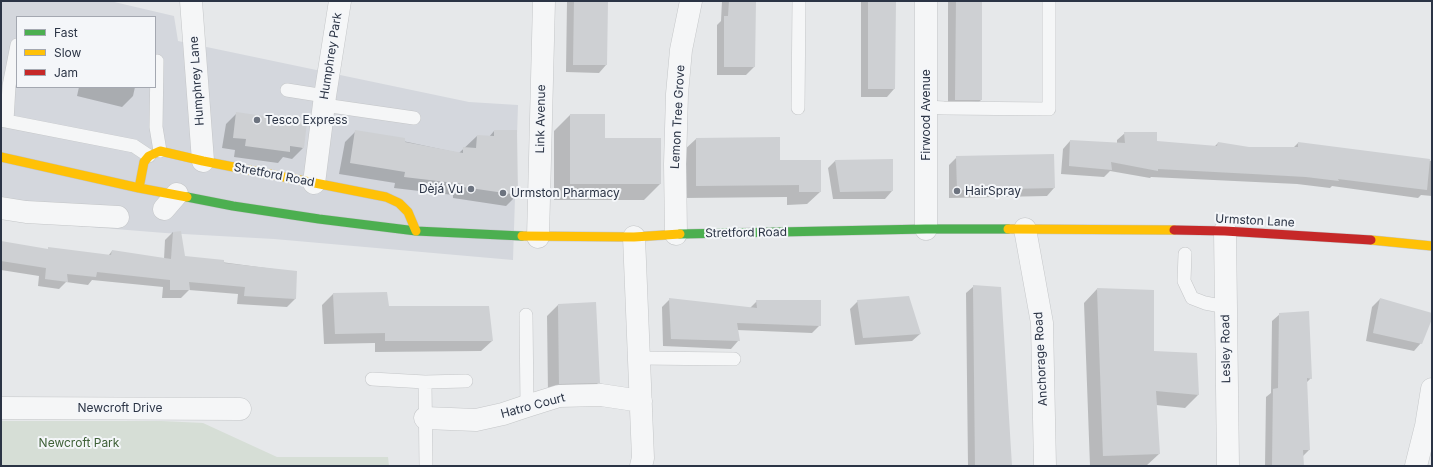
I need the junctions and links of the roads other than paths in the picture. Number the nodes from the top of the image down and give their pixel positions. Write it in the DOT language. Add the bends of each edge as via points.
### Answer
graph roads {
  1 [pos="191,1"];
  2 [pos="340,1"];
  3 [pos="544,1"];
  4 [pos="691,1"];
  5 [pos="799,1"];
  6 [pos="926,1"];
  7 [pos="1049,1"];
  8 [pos="16,50"];
  9 [pos="157,61"];
  10 [pos="287,90"];
  11 [pos="324,100"];
  12 [pos="927,107"];
  13 [pos="798,108"];
  14 [pos="414,118"];
  15 [pos="4,121"];
  16 [pos="154,153"];
  17 [pos="1,157"];
  18 [pos="203,161"];
  19 [pos="314,183"];
  20 [pos="139,188"];
  21 [pos="1,208"];
  22 [pos="118,217"];
  23 [pos="926,229"];
  24 [pos="1025,229"];
  25 [pos="1076,229"];
  26 [pos="416,231"];
  27 [pos="1225,231"];
  28 [pos="676,234"];
  29 [pos="538,237"];
  30 [pos="634,237"];
  31 [pos="1432,246"];
  32 [pos="1185,254"];
  33 [pos="1226,306"];
  34 [pos="526,315"];
  35 [pos="639,358"];
  36 [pos="734,359"];
  37 [pos="372,379"];
  38 [pos="466,381"];
  39 [pos="425,382"];
  40 [pos="1432,389"];
  41 [pos="641,401"];
  42 [pos="527,406"];
  43 [pos="1,408"];
  44 [pos="240,409"];
  45 [pos="425,418"];
  46 [pos="426,466"];
  47 [pos="641,466"];
  48 [pos="1045,466"];
  49 [pos="1228,466"];
  50 [pos="1416,466"];
  1 -- 18 [label="street, Humphrey Lane"];
  2 -- 11 [label="street, Humphrey Park"];
  3 -- 29 [label="street, Link Avenue"];
  4 -- 28 [label="street, Lemon Tree Grove" via="681,50 677,102"];
  5 -- 13 [label="lane"];
  6 -- 12 [label="street, Firwood Avenue"];
  7 -- 12 [label="lane" via="1049,109"];
  8 -- 15 [label="lane"];
  9 -- 16 [label="lane"];
  10 -- 11 [label="lane"];
  11 -- 14 [label="lane"];
  11 -- 19 [label="street, Humphrey Park"];
  12 -- 23 [label="street, Firwood Avenue"];
  15 -- 16 [label="lane" via="134,146"];
  16 -- 18 [label="main road, Stretford Road"];
  16 -- 20 [label="main road" via="144,162"];
  17 -- 20 [label="main road, Stretford Road"];
  18 -- 19 [label="main road, Stretford Road"];
  19 -- 26 [label="main road, Stretford Road" via="386,197 400,203 408,212"];
  20 -- 26 [label="main road, Stretford Road" via="171,202 233,206"];
  21 -- 22 [label="street" via="26,212"];
  23 -- 24 [label="main road, Stretford Road"];
  23 -- 28 [label="main road, Stretford Road"];
  24 -- 25 [label="main road, Stretford Road"];
  24 -- 48 [label="street, Anchorage Road" via="1042,323"];
  25 -- 27 [label="main road, Urmston Lane"];
  26 -- 29 [label="main road, Stretford Road"];
  27 -- 31 [label="main road, Urmston Lane"];
  27 -- 33 [label="street, Lesley Road"];
  28 -- 30 [label="main road, Stretford Road"];
  29 -- 30 [label="main road, Stretford Road"];
  30 -- 35 [label="street"];
  32 -- 33 [label="lane" via="1184,281 1192,298"];
  33 -- 49 [label="street, Lesley Road"];
  34 -- 42 [label="lane"];
  35 -- 36 [label="lane"];
  35 -- 41 [label="street"];
  37 -- 39 [label="lane"];
  38 -- 39 [label="lane"];
  39 -- 45 [label="lane"];
  40 -- 50 [label="street"];
  41 -- 42 [label="street, Hatro Court" via="601,395 559,396"];
  41 -- 47 [label="street"];
  42 -- 45 [label="street, Hatro Court" via="476,420"];
  43 -- 44 [label="street, Newcroft Drive"];
  45 -- 46 [label="lane"];
}
